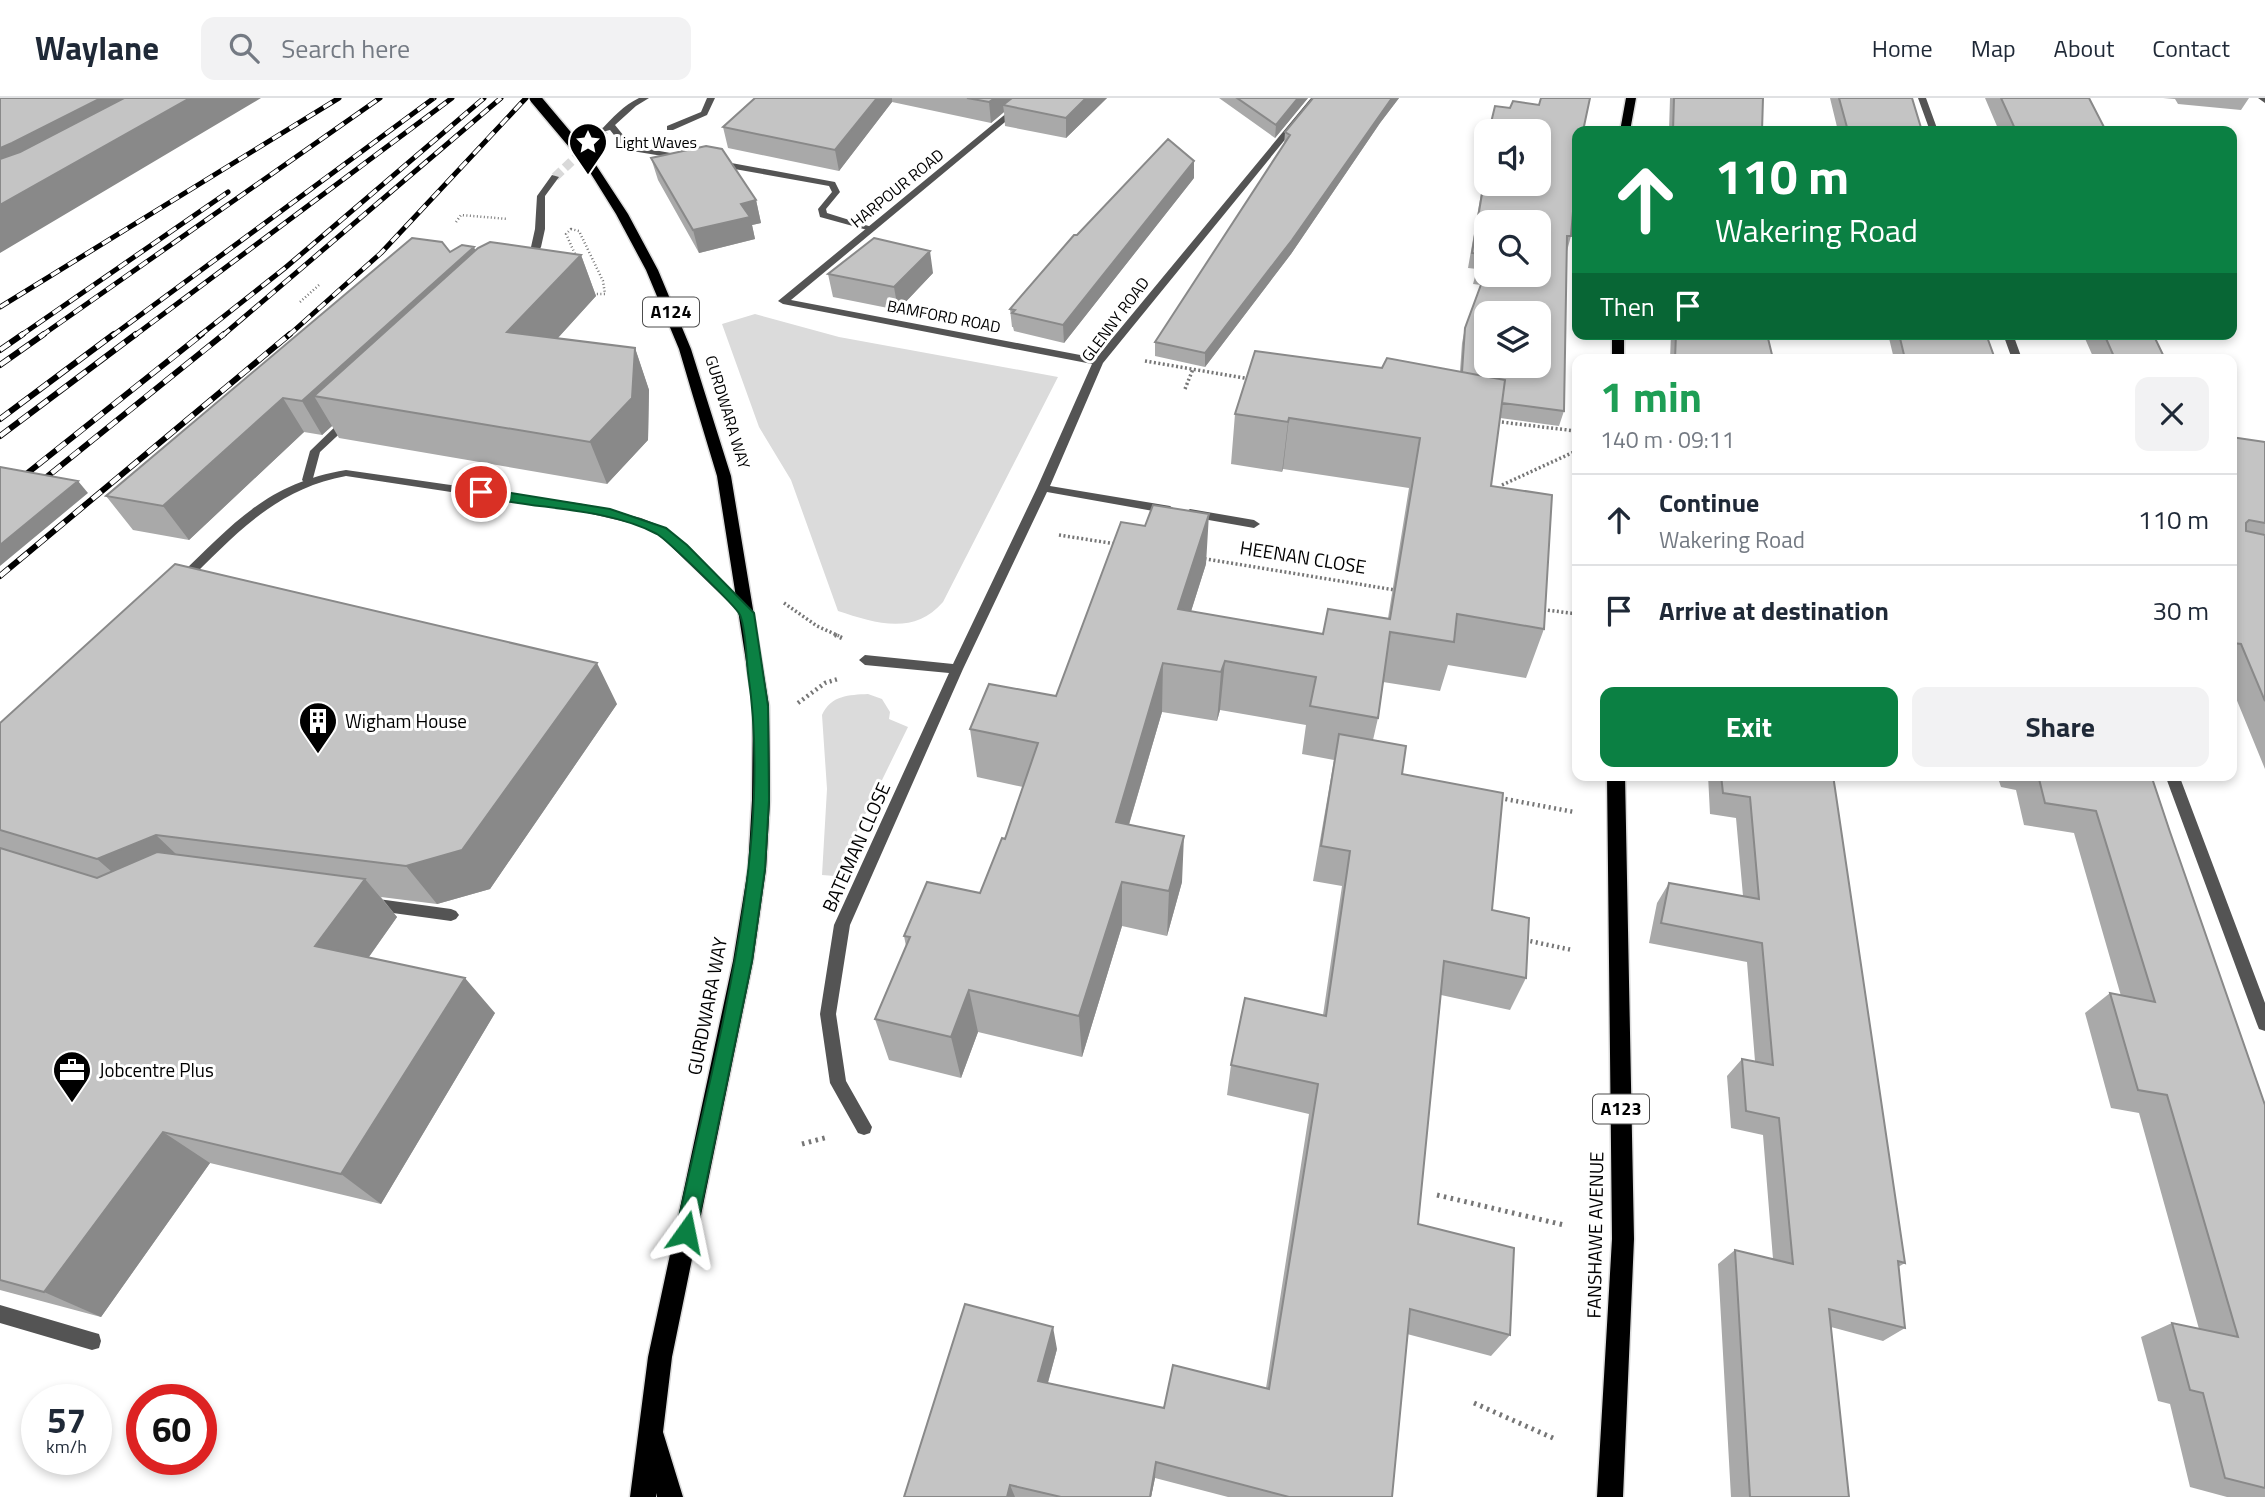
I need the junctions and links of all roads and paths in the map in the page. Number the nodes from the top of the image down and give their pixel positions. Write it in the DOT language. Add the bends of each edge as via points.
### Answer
graph roads {
  1 [pos="536,98"];
  2 [pos="645,98"];
  3 [pos="711,98"];
  4 [pos="1030,98"];
  5 [pos="1315,98"];
  6 [pos="1631,98"];
  7 [pos="1922,98"];
  8 [pos="1626,126"];
  9 [pos="1932,126"];
  10 [pos="670,128"];
  11 [pos="689,159"];
  12 [pos="702,161"];
  13 [pos="555,177"];
  14 [pos="456,222"];
  15 [pos="541,223"];
  16 [pos="871,228"];
  17 [pos="520,269"];
  18 [pos="611,279"];
  19 [pos="603,281"];
  20 [pos="319,285"];
  21 [pos="783,301"];
  22 [pos="300,302"];
  23 [pos="1139,360"];
  24 [pos="1098,362"];
  25 [pos="1193,369"];
  26 [pos="1260,381"];
  27 [pos="1185,389"];
  28 [pos="355,414"];
  29 [pos="1488,420"];
  30 [pos="1572,430"];
  31 [pos="1572,453"];
  32 [pos="308,480"];
  33 [pos="1502,485"];
  34 [pos="1044,488"];
  35 [pos="1255,524"];
  36 [pos="1024,528"];
  37 [pos="1120,544"];
  38 [pos="1188,556"];
  39 [pos="170,592"];
  40 [pos="1406,592"];
  41 [pos="1526,607"];
  42 [pos="747,613"];
  43 [pos="1572,613"];
  44 [pos="865,660"];
  45 [pos="957,669"];
  46 [pos="1616,781"];
  47 [pos="2174,781"];
  48 [pos="1496,797"];
  49 [pos="1574,812"];
  50 [pos="357,903"];
  51 [pos="451,915"];
  52 [pos="1522,940"];
  53 [pos="1572,950"];
  54 [pos="2265,1024"];
  55 [pos="864,1127"];
  56 [pos="1437,1195"];
  57 [pos="1564,1225"];
  58 [pos="0,1314"];
  59 [pos="92,1341"];
  60 [pos="653,1404"];
  61 [pos="1474,1404"];
  62 [pos="1553,1438"];
  63 [pos="643,1497"];
  64 [pos="670,1497"];
  65 [pos="1609,1497"];
  1 -- 42 [label="main road, GURDWARA WAY / A124, bridge" via="588,161 622,214 652,270 685,349 724,476"];
  2 -- 11 [label="street" via="608,127 629,148"];
  3 -- 10 [label="street" via="704,113"];
  4 -- 16 [label="street, HARPOUR ROAD"];
  5 -- 24 [label="street, GLENNY ROAD"];
  6 -- 8 [label="main road"];
  7 -- 9 [label="street"];
  12 -- 16 [label="street" via="832,184 836,192 822,209 823,215"];
  13 -- 15 [label="street" via="541,196"];
  14 -- 15 [label="path" via="461,215"];
  15 -- 17 [label="street" via="536,247"];
  16 -- 21 [label="street, HARPOUR ROAD"];
  18 -- 19 [label="path"];
  19 -- 19 [label="path" via="579,231 567,231 593,295 606,294"];
  20 -- 22 [label="path"];
  21 -- 24 [label="street, BAMFORD ROAD"];
  23 -- 25 [label="path"];
  24 -- 34 [label="street, GLENNY ROAD"];
  25 -- 26 [label="path"];
  25 -- 27 [label="path"];
  28 -- 32 [label="street" via="316,452"];
  29 -- 30 [label="path"];
  31 -- 33 [label="path"];
  32 -- 39 [label="street" via="250,515"];
  32 -- 42 [label="street" via="346,473 378,476 583,508 637,521 662,531"];
  34 -- 35 [label="street, HEENAN CLOSE"];
  34 -- 36 [label="street, GLENNY ROAD"];
  36 -- 37 [label="path"];
  36 -- 45 [label="street, GLENNY ROAD"];
  38 -- 40 [label="path, HEENAN CLOSE"];
  41 -- 43 [label="path"];
  42 -- 60 [label="main road, GURDWARA WAY / A124" via="761,706 757,869 743,961"];
  44 -- 45 [label="street"];
  45 -- 55 [label="street, BATEMAN CLOSE" via="842,925 828,1014 838,1083"];
  46 -- 65 [label="main road, FANSHAWE AVENUE / A123" via="1622,1239"];
  47 -- 54 [label="street"];
  48 -- 49 [label="path"];
  50 -- 51 [label="street"];
  52 -- 53 [label="path"];
  56 -- 57 [label="path"];
  58 -- 59 [label="street"];
  60 -- 63 [label="main road, GURDWARA WAY / A124"];
  60 -- 64 [label="main road, GURDWARA WAY / A124" via="654,1438"];
  61 -- 62 [label="path"];
}
